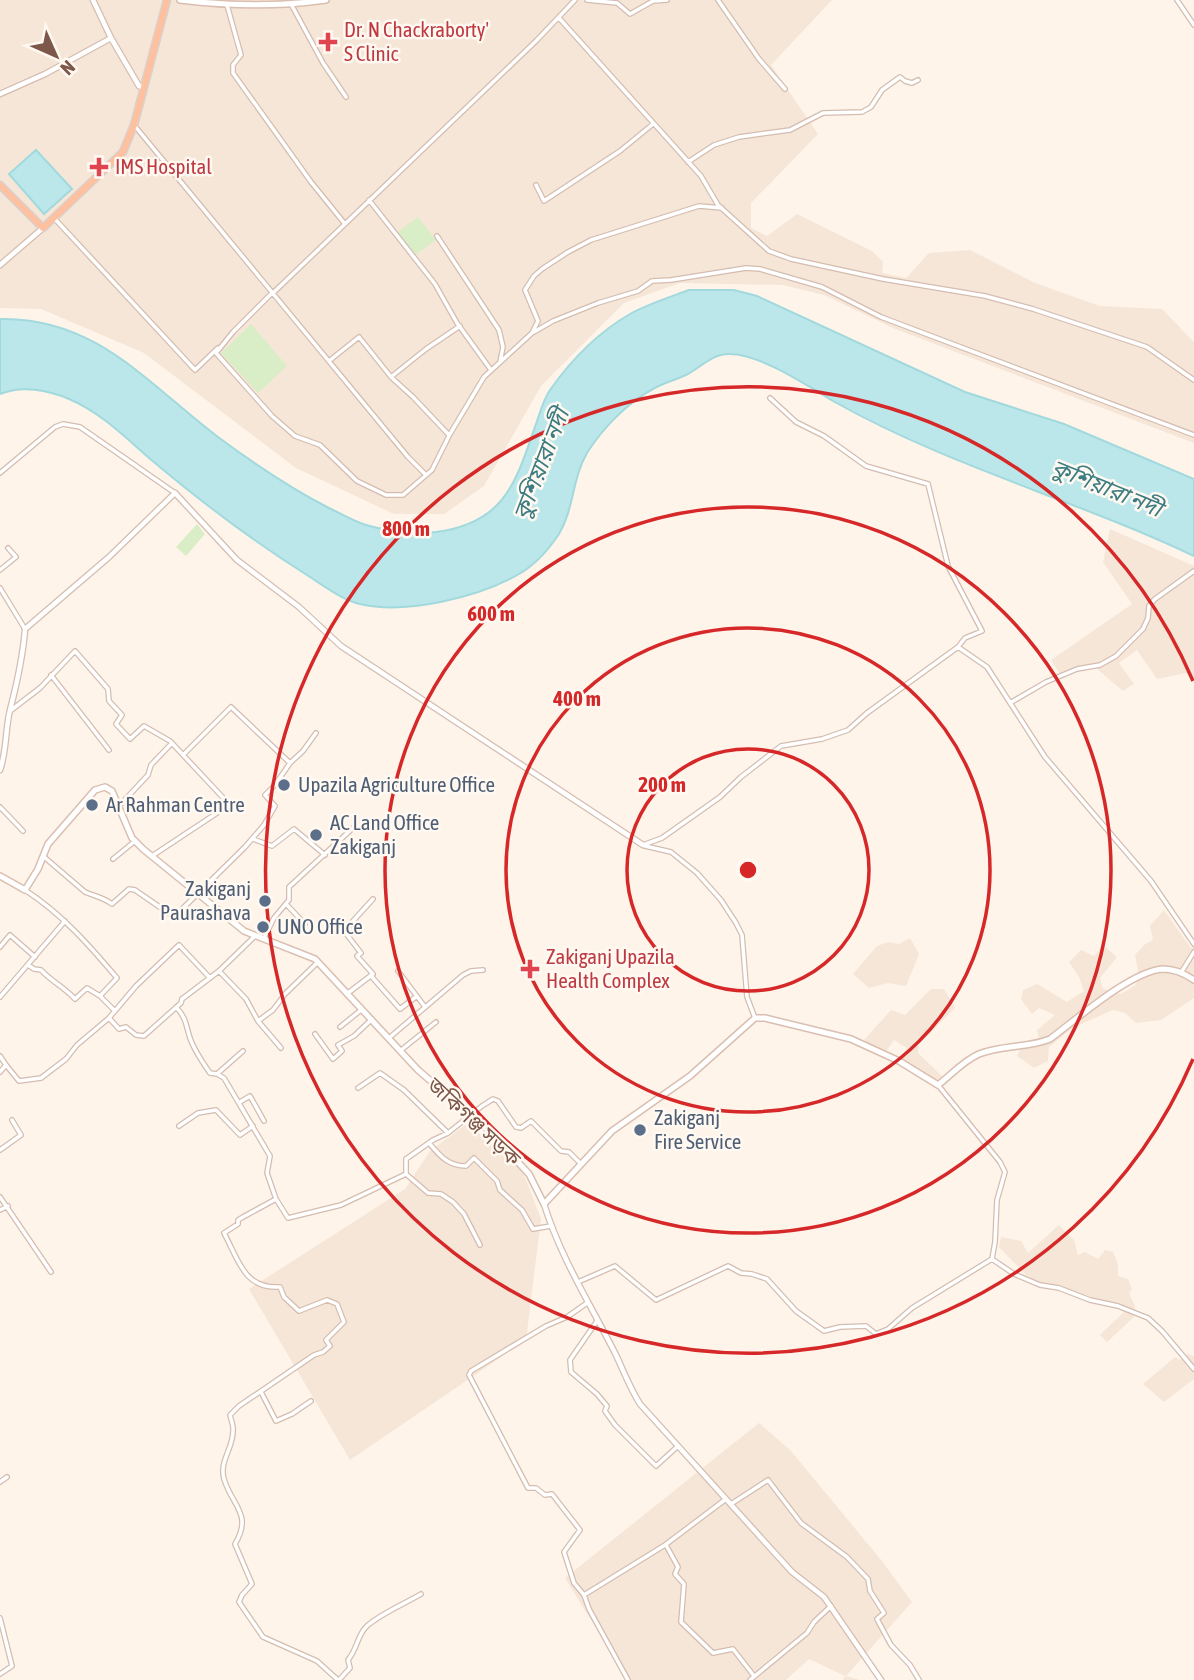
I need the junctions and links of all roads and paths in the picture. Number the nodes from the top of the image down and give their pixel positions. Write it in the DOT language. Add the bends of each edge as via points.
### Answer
graph roads {
  1 [pos="93,0"];
  2 [pos="167,0"];
  3 [pos="180,0"];
  4 [pos="324,0"];
  5 [pos="575,0"];
  6 [pos="587,0"];
  7 [pos="667,0"];
  8 [pos="718,0"];
  9 [pos="1177,0"];
  10 [pos="291,4"];
  11 [pos="228,5"];
  12 [pos="559,18"];
  13 [pos="1194,25"];
  14 [pos="111,38"];
  15 [pos="918,79"];
  16 [pos="143,87"];
  17 [pos="785,89"];
  18 [pos="0,94"];
  19 [pos="346,97"];
  20 [pos="653,124"];
  21 [pos="134,125"];
  22 [pos="688,162"];
  23 [pos="0,185"];
  24 [pos="536,186"];
  25 [pos="369,201"];
  26 [pos="722,208"];
  27 [pos="54,218"];
  28 [pos="345,224"];
  29 [pos="43,228"];
  30 [pos="437,236"];
  31 [pos="0,265"];
  32 [pos="273,292"];
  33 [pos="460,327"];
  34 [pos="532,333"];
  35 [pos="329,361"];
  36 [pos="499,364"];
  37 [pos="491,370"];
  38 [pos="391,377"];
  39 [pos="1194,380"];
  40 [pos="770,398"];
  41 [pos="449,435"];
  42 [pos="1194,435"];
  43 [pos="0,474"];
  44 [pos="426,475"];
  45 [pos="175,493"];
  46 [pos="8,548"];
  47 [pos="0,570"];
  48 [pos="1194,571"];
  49 [pos="0,588"];
  50 [pos="25,629"];
  51 [pos="958,647"];
  52 [pos="51,675"];
  53 [pos="1010,703"];
  54 [pos="10,712"];
  55 [pos="316,733"];
  56 [pos="172,743"];
  57 [pos="110,750"];
  58 [pos="184,754"];
  59 [pos="290,763"];
  60 [pos="0,770"];
  61 [pos="120,805"];
  62 [pos="0,807"];
  63 [pos="354,827"];
  64 [pos="23,831"];
  65 [pos="252,839"];
  66 [pos="135,841"];
  67 [pos="643,845"];
  68 [pos="325,855"];
  69 [pos="43,856"];
  70 [pos="152,856"];
  71 [pos="114,859"];
  72 [pos="0,876"];
  73 [pos="25,890"];
  74 [pos="198,894"];
  75 [pos="373,899"];
  76 [pos="286,904"];
  77 [pos="65,921"];
  78 [pos="305,924"];
  79 [pos="254,937"];
  80 [pos="264,940"];
  81 [pos="1194,944"];
  82 [pos="0,947"];
  83 [pos="1194,952"];
  84 [pos="35,957"];
  85 [pos="318,961"];
  86 [pos="28,965"];
  87 [pos="483,970"];
  88 [pos="219,971"];
  89 [pos="398,971"];
  90 [pos="1182,971"];
  91 [pos="372,976"];
  92 [pos="210,978"];
  93 [pos="1194,980"];
  94 [pos="348,993"];
  95 [pos="0,996"];
  96 [pos="100,996"];
  97 [pos="417,996"];
  98 [pos="176,1007"];
  99 [pos="425,1007"];
  100 [pos="363,1009"];
  101 [pos="115,1011"];
  102 [pos="109,1018"];
  103 [pos="755,1018"];
  104 [pos="372,1019"];
  105 [pos="258,1021"];
  106 [pos="436,1022"];
  107 [pos="340,1027"];
  108 [pos="315,1034"];
  109 [pos="389,1038"];
  110 [pos="281,1048"];
  111 [pos="243,1051"];
  112 [pos="400,1051"];
  113 [pos="0,1056"];
  114 [pos="6,1065"];
  115 [pos="0,1072"];
  116 [pos="217,1074"];
  117 [pos="938,1085"];
  118 [pos="358,1088"];
  119 [pos="240,1102"];
  120 [pos="470,1115"];
  121 [pos="12,1120"];
  122 [pos="264,1121"];
  123 [pos="179,1126"];
  124 [pos="253,1126"];
  125 [pos="449,1133"];
  126 [pos="429,1143"];
  127 [pos="0,1150"];
  128 [pos="581,1164"];
  129 [pos="406,1174"];
  130 [pos="0,1197"];
  131 [pos="276,1199"];
  132 [pos="544,1204"];
  133 [pos="8,1206"];
  134 [pos="0,1210"];
  135 [pos="551,1226"];
  136 [pos="480,1245"];
  137 [pos="992,1259"];
  138 [pos="51,1272"];
  139 [pos="576,1283"];
  140 [pos="587,1303"];
  141 [pos="597,1321"];
  142 [pos="1194,1369"];
  143 [pos="261,1392"];
  144 [pos="311,1402"];
  145 [pos="678,1446"];
  146 [pos="8,1477"];
  147 [pos="0,1482"];
  148 [pos="726,1499"];
  149 [pos="731,1504"];
  150 [pos="665,1545"];
  151 [pos="421,1594"];
  152 [pos="584,1595"];
  153 [pos="831,1606"];
  154 [pos="0,1618"];
  155 [pos="0,1674"];
  156 [pos="754,1676"];
  157 [pos="339,1680"];
  158 [pos="628,1680"];
  159 [pos="750,1680"];
  160 [pos="881,1680"];
  161 [pos="919,1680"];
  1 -- 14 [label="street"];
  2 -- 16 [label="highway"];
  3 -- 11 [label="main road"];
  4 -- 10 [label="main road"];
  5 -- 12 [label="street"];
  6 -- 7 [label="street" via="617,3 630,14 653,1"];
  8 -- 17 [label="street"];
  9 -- 13 [label="street"];
  10 -- 11 [label="main road"];
  10 -- 19 [label="street"];
  11 -- 28 [label="street" via="241,55 233,73"];
  12 -- 20 [label="street"];
  12 -- 25 [label="street"];
  14 -- 16 [label="street"];
  14 -- 18 [label="street"];
  15 -- 22 [label="street" via="912,83 900,77 862,112 823,113 790,130 739,137 714,145"];
  16 -- 21 [label="highway"];
  20 -- 22 [label="street"];
  20 -- 24 [label="street" via="544,201"];
  21 -- 27 [label="highway" via="123,152"];
  21 -- 32 [label="street"];
  22 -- 26 [label="street"];
  23 -- 29 [label="highway"];
  25 -- 28 [label="street"];
  25 -- 33 [label="street" via="435,284"];
  26 -- 34 [label="street" via="699,206 591,240 568,252 534,276 525,289 538,321"];
  26 -- 39 [label="street" via="769,251 1033,309 1147,347"];
  27 -- 29 [label="highway"];
  27 -- 32 [label="street" via="195,370"];
  28 -- 32 [label="street"];
  29 -- 31 [label="street"];
  30 -- 36 [label="street" via="499,330 503,348"];
  32 -- 35 [label="street"];
  32 -- 44 [label="street" via="216,353 281,425 320,445 357,481 386,495 403,495"];
  33 -- 37 [label="street"];
  33 -- 38 [label="street"];
  34 -- 36 [label="street"];
  34 -- 42 [label="street" via="598,303 638,291 652,281 760,269 822,286 881,317"];
  35 -- 38 [label="street" via="359,337"];
  35 -- 44 [label="street"];
  36 -- 37 [label="street"];
  37 -- 41 [label="street"];
  38 -- 41 [label="street"];
  40 -- 51 [label="street" via="796,422 866,466 928,484 953,579 982,631 965,638"];
  41 -- 44 [label="street"];
  43 -- 45 [label="street" via="63,424 80,426"];
  45 -- 50 [label="street"];
  45 -- 67 [label="street" via="237,560 341,646"];
  46 -- 47 [label="street" via="16,557"];
  48 -- 53 [label="street" via="1149,606 1143,629 1116,656 1046,682"];
  49 -- 50 [label="street"];
  50 -- 54 [label="street"];
  51 -- 53 [label="street" via="987,667"];
  51 -- 67 [label="street" via="848,730 781,746 720,797 662,838"];
  52 -- 54 [label="street"];
  52 -- 56 [label="street" via="75,651 108,689 109,701 122,715 116,724 130,739 144,726"];
  52 -- 57 [label="street"];
  53 -- 81 [label="street" via="1045,757 1151,881"];
  54 -- 60 [label="street"];
  55 -- 59 [label="street"];
  56 -- 58 [label="street"];
  56 -- 61 [label="street"];
  58 -- 59 [label="street" via="231,707"];
  58 -- 70 [label="street" via="228,803"];
  59 -- 65 [label="street" via="265,795 275,806"];
  61 -- 66 [label="main road, জকিগঞ্জ সড়ক"];
  61 -- 69 [label="main road" via="112,791 105,787 95,790"];
  62 -- 64 [label="street"];
  63 -- 68 [label="street"];
  65 -- 68 [label="street" via="272,846 294,829"];
  65 -- 74 [label="street"];
  66 -- 70 [label="main road, জকিগঞ্জ সড়ক"];
  66 -- 71 [label="street"];
  67 -- 103 [label="street" via="681,859 726,907 742,935 747,997"];
  68 -- 76 [label="street" via="289,887"];
  69 -- 73 [label="main road"];
  69 -- 74 [label="street" via="85,892 112,904 129,889 135,890 174,917"];
  70 -- 74 [label="main road, জকিগঞ্জ সড়ক"];
  72 -- 73 [label="main road"];
  73 -- 77 [label="street"];
  74 -- 79 [label="main road, জকিগঞ্জ সড়ক"];
  75 -- 91 [label="street" via="344,931 358,946 357,956"];
  76 -- 78 [label="street"];
  76 -- 80 [label="street"];
  77 -- 84 [label="street"];
  77 -- 96 [label="street" via="117,978"];
  79 -- 80 [label="main road, জকিগঞ্জ সড়ক"];
  79 -- 88 [label="street"];
  80 -- 85 [label="main road, জকিগঞ্জ সড়ক"];
  82 -- 84 [label="street" via="10,935"];
  83 -- 90 [label="street"];
  84 -- 86 [label="street"];
  85 -- 94 [label="main road, জকিগঞ্জ সড়ক"];
  85 -- 105 [label="street"];
  86 -- 95 [label="street"];
  86 -- 96 [label="street" via="41,970 75,999 87,988"];
  87 -- 99 [label="street" via="463,975"];
  88 -- 92 [label="street"];
  88 -- 105 [label="street" via="246,999"];
  89 -- 97 [label="street"];
  90 -- 93 [label="main road"];
  90 -- 117 [label="main road" via="1163,969 1137,977 1050,1039 981,1053"];
  91 -- 94 [label="street"];
  91 -- 97 [label="street" via="400,1009"];
  92 -- 98 [label="street"];
  92 -- 101 [label="street" via="179,945"];
  94 -- 100 [label="main road, জকিগঞ্জ সড়ক"];
  96 -- 101 [label="street"];
  97 -- 99 [label="street"];
  98 -- 102 [label="street" via="144,1036 126,1027 119,1029"];
  98 -- 116 [label="street" via="187,1021 203,1064"];
  99 -- 109 [label="street"];
  100 -- 104 [label="main road, জকিগঞ্জ সড়ক"];
  100 -- 107 [label="street"];
  101 -- 102 [label="street"];
  102 -- 114 [label="street" via="41,1078 19,1081"];
  103 -- 117 [label="main road" via="851,1039"];
  103 -- 128 [label="main road" via="690,1076 612,1131"];
  104 -- 108 [label="street" via="338,1045 342,1051 333,1059"];
  104 -- 109 [label="main road, জকিগঞ্জ সড়ক"];
  105 -- 110 [label="street"];
  106 -- 112 [label="street"];
  109 -- 112 [label="main road, জকিগঞ্জ সড়ক"];
  111 -- 116 [label="street"];
  112 -- 120 [label="main road, জকিগঞ্জ সড়ক"];
  113 -- 114 [label="street"];
  114 -- 115 [label="street"];
  116 -- 119 [label="street"];
  117 -- 137 [label="street" via="1005,1172 997,1200"];
  118 -- 125 [label="street" via="380,1073"];
  119 -- 122 [label="street" via="250,1096"];
  119 -- 124 [label="street"];
  120 -- 125 [label="street"];
  120 -- 128 [label="street" via="493,1099 498,1101 516,1127 531,1121"];
  120 -- 132 [label="main road, জকিগঞ্জ সড়ক" via="529,1174"];
  121 -- 127 [label="street" via="21,1135"];
  123 -- 124 [label="street" via="198,1113 216,1110 240,1135"];
  124 -- 131 [label="street" via="270,1156 267,1172"];
  125 -- 126 [label="street"];
  126 -- 129 [label="street" via="406,1159"];
  126 -- 135 [label="street" via="456,1166 466,1166 474,1158 522,1210 533,1229"];
  128 -- 132 [label="main road"];
  129 -- 131 [label="street" via="341,1205 288,1218"];
  129 -- 136 [label="street" via="428,1193 453,1202"];
  130 -- 133 [label="street"];
  131 -- 143 [label="street" via="224,1233 244,1270 260,1287 280,1287 299,1311 327,1300 337,1304 344,1322 326,1339 330,1346 323,1352"];
  132 -- 135 [label="street"];
  133 -- 134 [label="street"];
  133 -- 138 [label="street"];
  135 -- 139 [label="street"];
  137 -- 139 [label="street" via="876,1334 866,1326 824,1331 796,1311 767,1279 728,1266 656,1300 615,1266"];
  137 -- 142 [label="street" via="1040,1285 1148,1318"];
  139 -- 140 [label="street"];
  140 -- 141 [label="street"];
  140 -- 152 [label="street" via="469,1375 528,1488 552,1494 580,1530 564,1552 573,1583"];
  141 -- 145 [label="street" via="640,1404"];
  141 -- 145 [label="street" via="570,1360 571,1372 597,1394 615,1425 656,1466"];
  143 -- 144 [label="street" via="276,1421"];
  143 -- 157 [label="street" via="230,1415 234,1432 223,1461 224,1478 242,1515 242,1533 235,1544 252,1584 239,1602 263,1637 317,1661"];
  145 -- 148 [label="street"];
  146 -- 147 [label="street"];
  148 -- 149 [label="street"];
  148 -- 150 [label="street"];
  149 -- 153 [label="street" via="792,1572"];
  149 -- 161 [label="street" via="768,1480 801,1523 868,1579 884,1613 877,1619"];
  150 -- 152 [label="street"];
  150 -- 156 [label="street" via="678,1567 675,1574 684,1584 681,1622 713,1653 733,1649"];
  151 -- 157 [label="street" via="368,1625 348,1660 350,1668"];
  152 -- 158 [label="street"];
  153 -- 156 [label="street" via="807,1633"];
  153 -- 160 [label="street"];
  154 -- 155 [label="street" via="12,1666"];
  156 -- 159 [label="street"];
}
